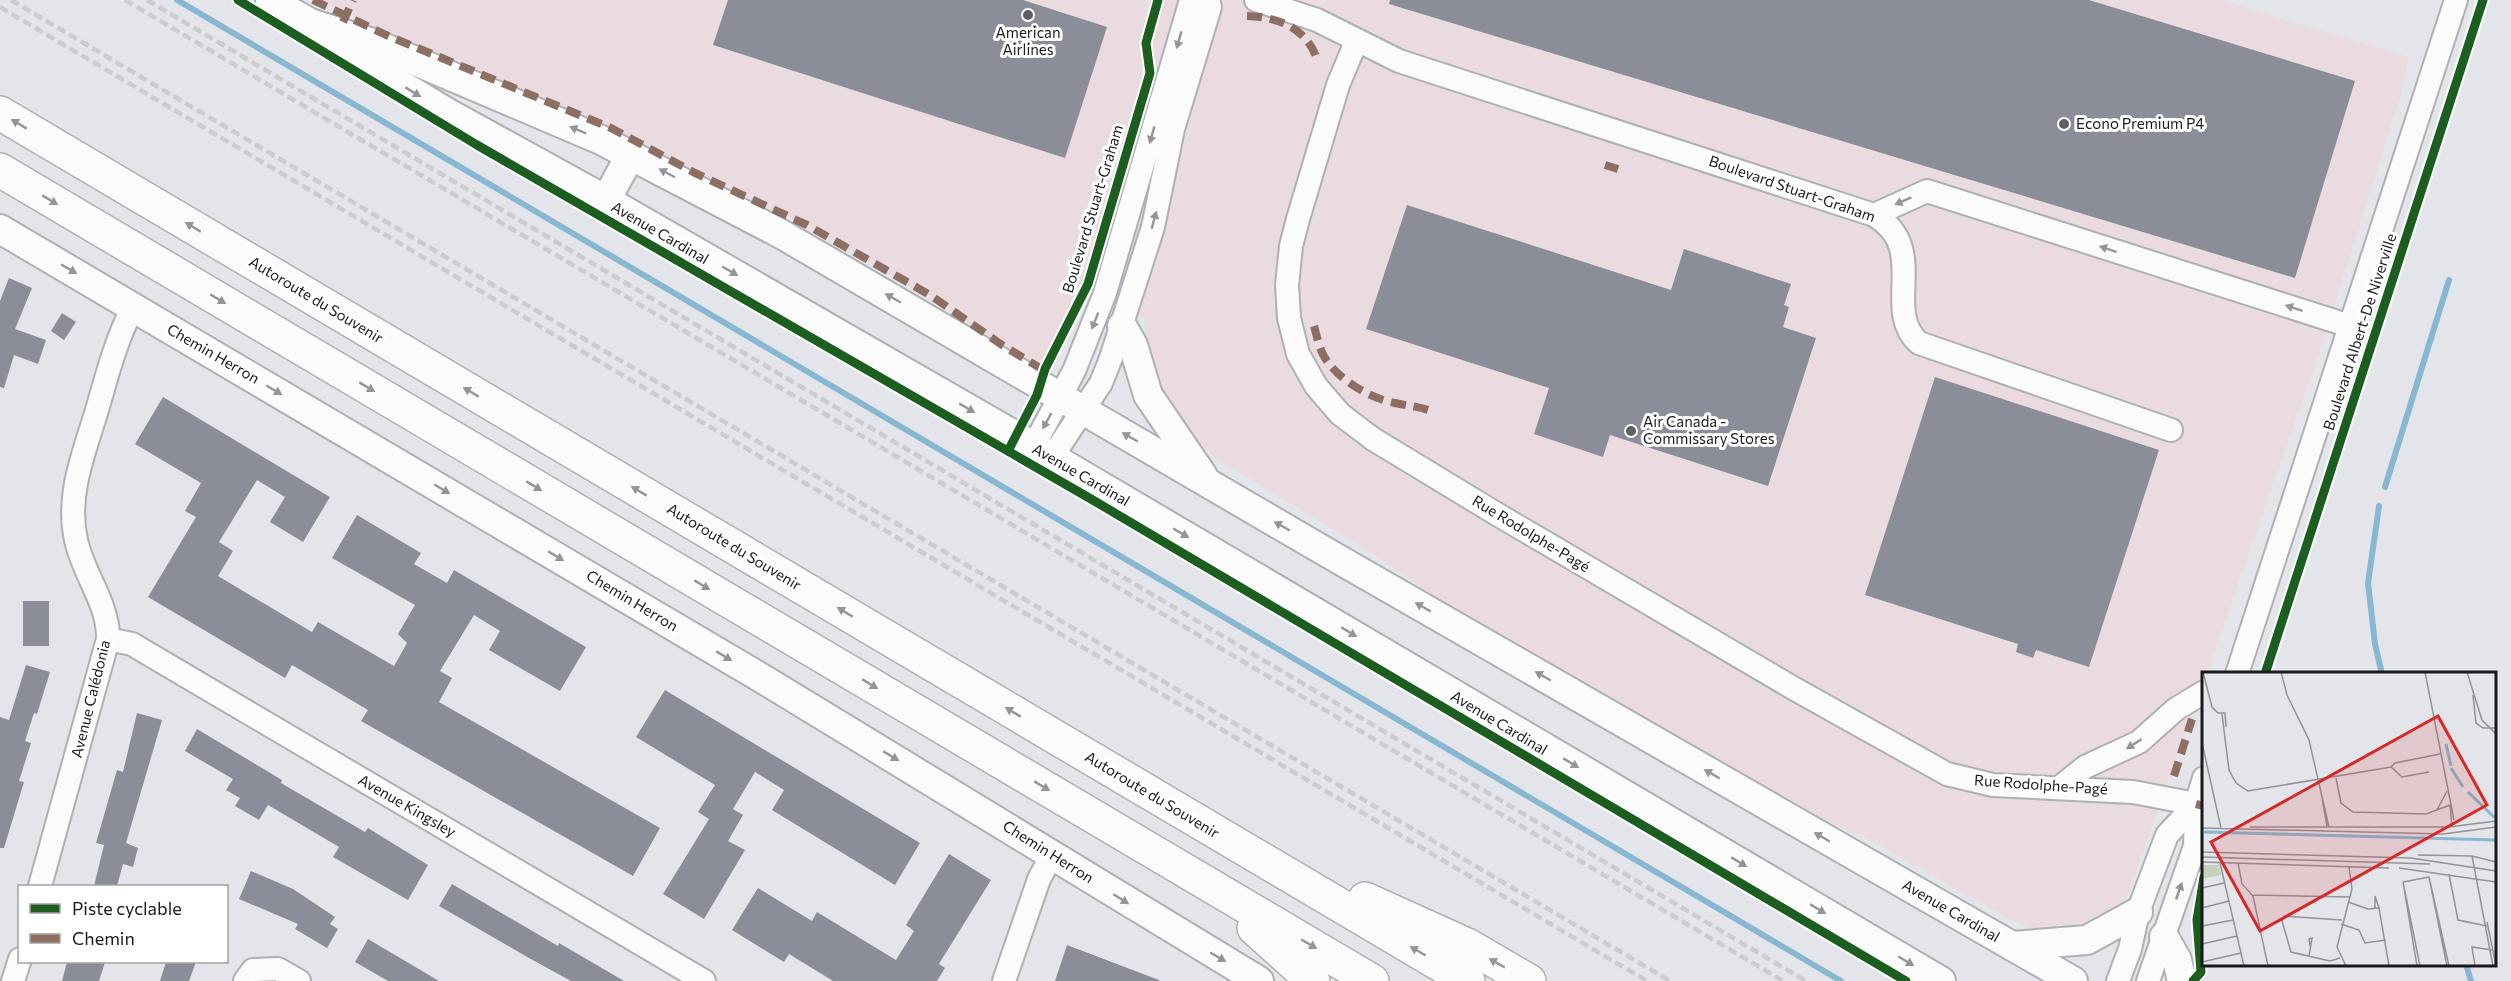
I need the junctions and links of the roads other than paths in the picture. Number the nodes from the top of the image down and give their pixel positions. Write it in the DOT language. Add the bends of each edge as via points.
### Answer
graph roads {
  1 [pos="270,0"];
  2 [pos="1191,0"];
  3 [pos="1208,0"];
  4 [pos="1256,0"];
  5 [pos="2456,0"];
  6 [pos="310,23"];
  7 [pos="1356,42"];
  8 [pos="0,113"];
  9 [pos="631,154"];
  10 [pos="0,170"];
  11 [pos="606,200"];
  12 [pos="1874,215"];
  13 [pos="0,229"];
  14 [pos="133,307"];
  15 [pos="1122,326"];
  16 [pos="2350,326"];
  17 [pos="1072,402"];
  18 [pos="2171,430"];
  19 [pos="1043,452"];
  20 [pos="1208,482"];
  21 [pos="108,639"];
  22 [pos="2236,672"];
  23 [pos="2202,693"];
  24 [pos="2202,784"];
  25 [pos="2059,788"];
  26 [pos="2196,804"];
  27 [pos="1203,825"];
  28 [pos="1052,855"];
  29 [pos="1204,882"];
  30 [pos="40,885"];
  31 [pos="2138,912"];
  32 [pos="2164,937"];
  33 [pos="2012,946"];
  34 [pos="19,963"];
  35 [pos="13,981"];
  36 [pos="245,981"];
  37 [pos="299,981"];
  38 [pos="704,981"];
  39 [pos="1004,981"];
  40 [pos="1259,981"];
  41 [pos="1313,981"];
  42 [pos="1372,981"];
  43 [pos="1468,981"];
  44 [pos="1529,981"];
  45 [pos="1941,981"];
  46 [pos="2073,981"];
  47 [pos="2118,981"];
  48 [pos="2148,981"];
  49 [pos="2182,981"];
  1 -- 6 [label="main road, Avenue Cardinal"];
  2 -- 17 [label="street, one-way" via="1108,284 1083,350"];
  15 -- 3 [label="street, one-way" via="1153,227 1173,129 1210,7"];
  4 -- 7 [label="street" via="1317,20"];
  5 -- 16 [label="street, Boulevard Albert-De Niverville"];
  9 -- 6 [label="main road, Avenue Cardinal, one-way" via="373,44"];
  6 -- 11 [label="main road, Avenue Cardinal, one-way" via="363,62 448,113"];
  7 -- 12 [label="street, Boulevard Stuart-Graham" via="1399,61"];
  7 -- 25 [label="street, Rue Rodolphe-Pagé" via="1338,85 1288,265 1293,335 1306,372 1326,399 1356,427 1412,463 1723,648 1933,767 1979,783"];
  27 -- 8 [label="highway, Autoroute du Souvenir, one-way"];
  9 -- 11 [label="main road"];
  17 -- 9 [label="main road, Avenue Cardinal, one-way" via="819,255"];
  10 -- 29 [label="highway, one-way"];
  11 -- 19 [label="main road, Avenue Cardinal, one-way"];
  16 -- 12 [label="street, one-way" via="1927,191"];
  12 -- 18 [label="street, Boulevard Stuart-Graham" via="1898,236 1904,267 1905,318 1918,343"];
  13 -- 14 [label="main road, Chemin Herron, one-way"];
  14 -- 21 [label="street, Avenue Calédonia" via="111,362 73,503 75,538 104,610"];
  14 -- 28 [label="main road, Chemin Herron, one-way" via="743,667"];
  15 -- 17 [label="street" via="1101,382"];
  15 -- 20 [label="main road" via="1133,345 1148,395"];
  16 -- 22 [label="street, Boulevard Albert-De Niverville"];
  17 -- 19 [label="street"];
  20 -- 17 [label="main road, Avenue Cardinal, one-way"];
  19 -- 45 [label="main road, Avenue Cardinal, one-way"];
  33 -- 20 [label="main road, Avenue Cardinal, one-way"];
  21 -- 30 [label="street, Avenue Calédonia"];
  21 -- 38 [label="street, Avenue Kingsley" via="132,644"];
  23 -- 25 [label="street, one-way" via="2176,709 2139,742 2085,767"];
  24 -- 26 [label="street"];
  25 -- 26 [label="street, Rue Rodolphe-Pagé" via="2133,792"];
  26 -- 31 [label="street" via="2167,835"];
  32 -- 26 [label="street, one-way" via="2195,846"];
  43 -- 27 [label="highway, Autoroute du Souvenir, one-way"];
  44 -- 27 [label="highway, one-way" via="1468,946"];
  28 -- 39 [label="street" via="1039,879"];
  28 -- 40 [label="main road, Chemin Herron, one-way"];
  29 -- 41 [label="highway"];
  29 -- 42 [label="highway, one-way"];
  31 -- 33 [label="main road" via="2088,940"];
  31 -- 47 [label="street"];
  32 -- 48 [label="street"];
  32 -- 49 [label="main road" via="2177,960"];
  33 -- 46 [label="main road, Avenue Cardinal"];
  34 -- 35 [label="street"];
  36 -- 37 [label="street" via="253,970 278,969"];
}
